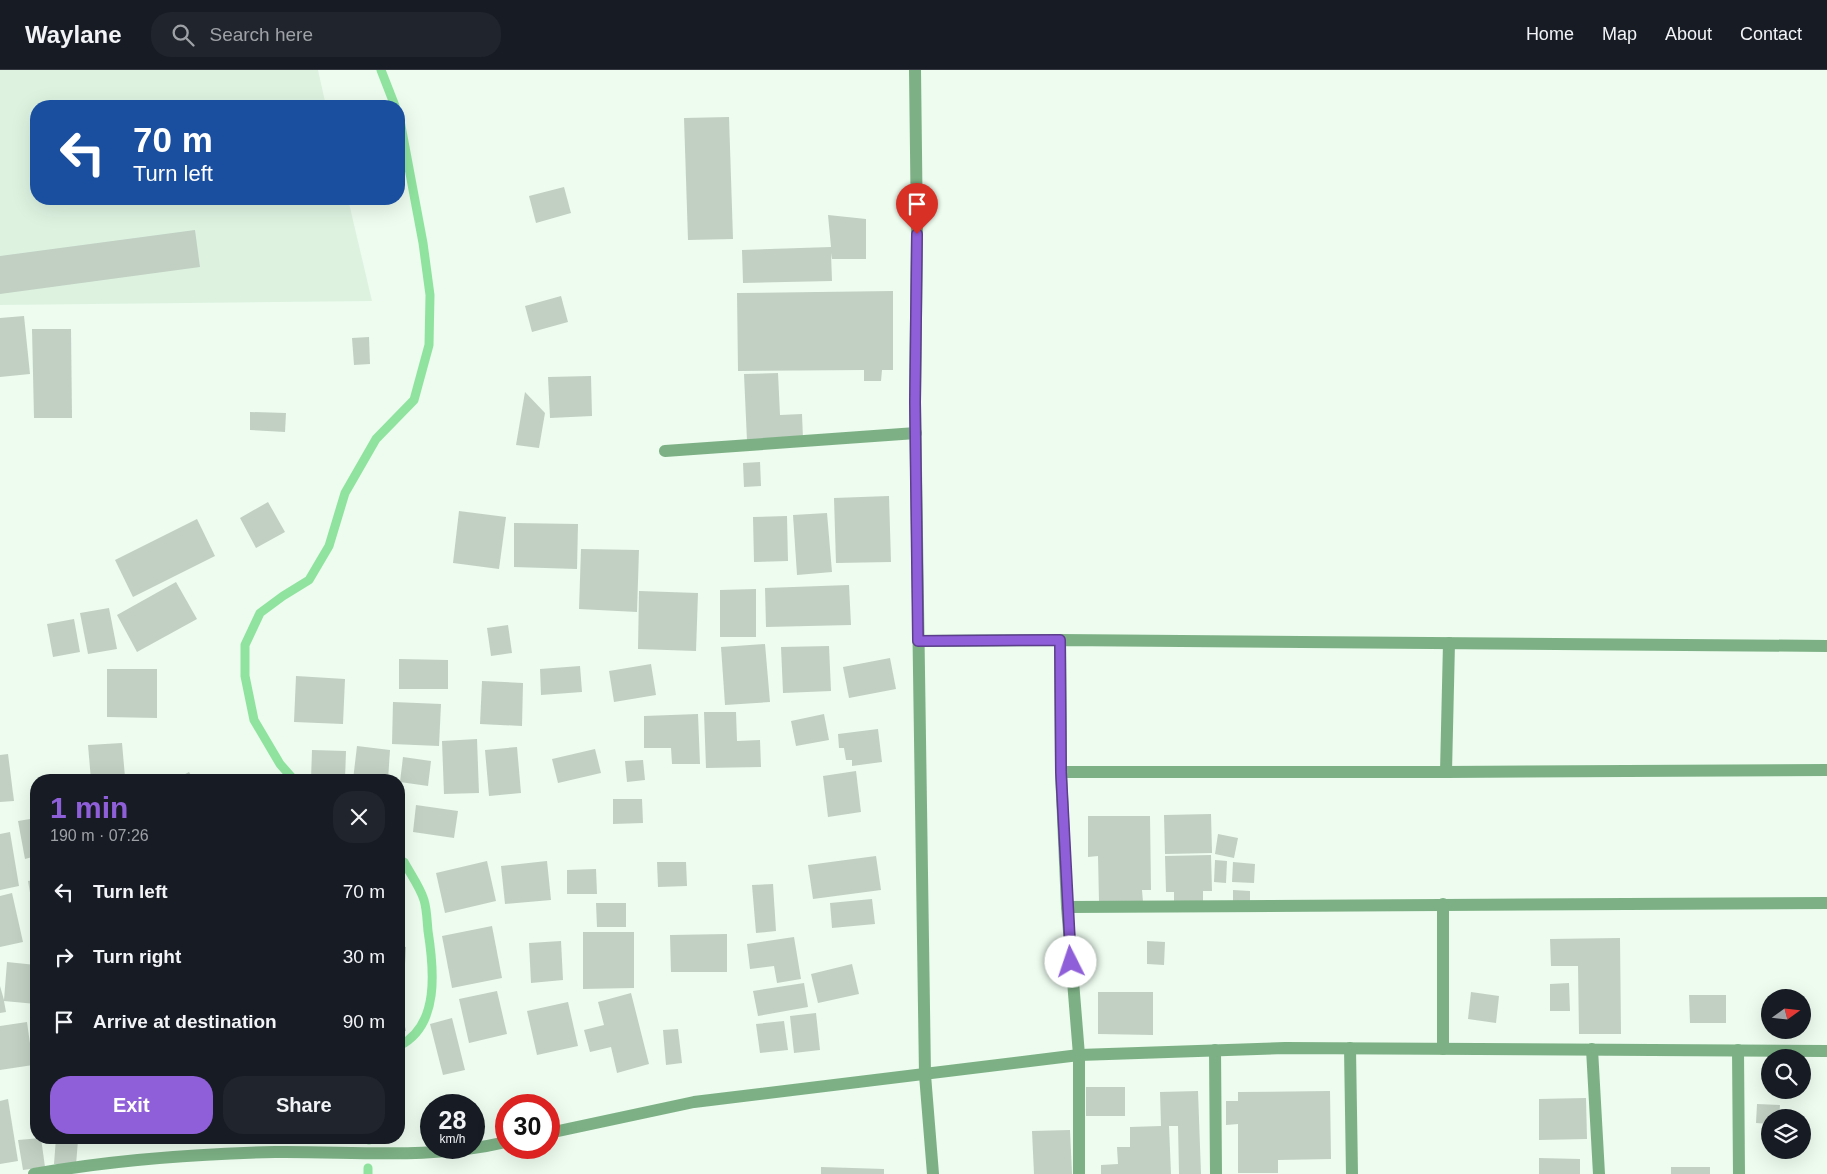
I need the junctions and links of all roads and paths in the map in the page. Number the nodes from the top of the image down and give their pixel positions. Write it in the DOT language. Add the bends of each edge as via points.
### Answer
graph roads {
  1 [pos="915,70"];
  2 [pos="916,433"];
  3 [pos="664,451"];
  4 [pos="1060,640"];
  5 [pos="918,641"];
  6 [pos="1449,643"];
  7 [pos="1827,646"];
  8 [pos="1827,770"];
  9 [pos="1061,772"];
  10 [pos="1446,772"];
  11 [pos="1827,903"];
  12 [pos="1444,904"];
  13 [pos="1067,907"];
  14 [pos="1350,1048"];
  15 [pos="1443,1049"];
  16 [pos="1215,1050"];
  17 [pos="1592,1050"];
  18 [pos="1738,1050"];
  19 [pos="1827,1051"];
  20 [pos="1079,1055"];
  21 [pos="925,1075"];
  22 [pos="560,1130"];
  23 [pos="495,1144"];
  24 [pos="34,1174"];
  25 [pos="933,1174"];
  26 [pos="1079,1174"];
  27 [pos="1216,1174"];
  28 [pos="1352,1174"];
  29 [pos="1600,1174"];
  30 [pos="1739,1174"];
  1 -- 2 [label="street"];
  2 -- 3 [label="street"];
  2 -- 5 [label="street"];
  4 -- 5 [label="street"];
  4 -- 6 [label="street"];
  4 -- 9 [label="street"];
  5 -- 21 [label="street"];
  6 -- 7 [label="street"];
  6 -- 10 [label="street"];
  8 -- 10 [label="street"];
  9 -- 10 [label="street"];
  9 -- 13 [label="street"];
  11 -- 12 [label="street"];
  12 -- 13 [label="street"];
  12 -- 15 [label="street"];
  13 -- 20 [label="street"];
  14 -- 15 [label="street"];
  14 -- 16 [label="street"];
  14 -- 28 [label="street"];
  15 -- 17 [label="street"];
  16 -- 20 [label="street"];
  16 -- 27 [label="street"];
  17 -- 18 [label="street"];
  17 -- 29 [label="street"];
  18 -- 19 [label="street"];
  18 -- 30 [label="street"];
  20 -- 21 [label="street"];
  20 -- 26 [label="street"];
  21 -- 22 [label="street" via="694,1102"];
  21 -- 25 [label="street"];
  23 -- 24 [label="street" via="447,1152 276,1152 189,1156 81,1166"];
}
